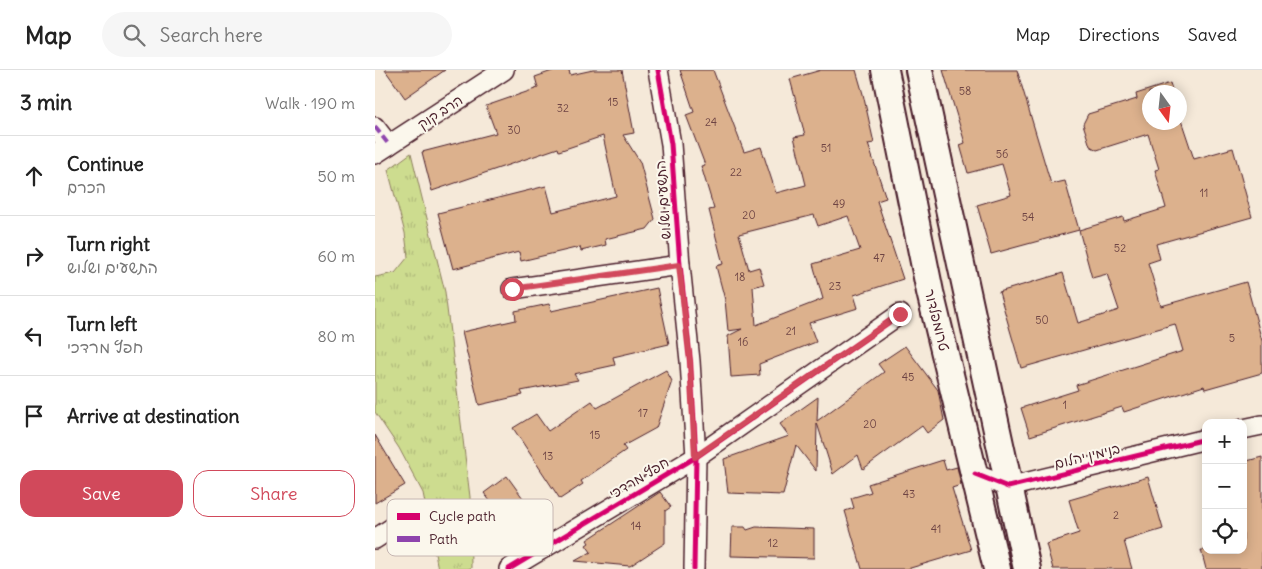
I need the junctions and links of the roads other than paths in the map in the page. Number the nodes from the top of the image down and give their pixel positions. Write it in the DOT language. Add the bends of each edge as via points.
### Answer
graph roads {
  1 [pos="504,70"];
  2 [pos="658,70"];
  3 [pos="885,70"];
  4 [pos="919,70"];
  5 [pos="375,126"];
  6 [pos="382,149"];
  7 [pos="679,265"];
  8 [pos="512,289"];
  9 [pos="900,314"];
  10 [pos="1262,425"];
  11 [pos="1247,428"];
  12 [pos="1202,439"];
  13 [pos="695,457"];
  14 [pos="975,474"];
  15 [pos="1008,487"];
  16 [pos="387,531"];
  17 [pos="375,539"];
  18 [pos="553,543"];
  19 [pos="531,556"];
  20 [pos="509,569"];
  21 [pos="694,569"];
  22 [pos="997,569"];
  23 [pos="1027,569"];
  1 -- 6 [label="street, הרב קוק"];
  2 -- 7 [label="street, התשעים ושלוש" via="671,144"];
  3 -- 14 [label="main road, טרומפלדור" via="930,292"];
  4 -- 15 [label="main road"];
  5 -- 6 [label="street"];
  7 -- 8 [label="street"];
  7 -- 13 [label="street, התשעים ושלוש" via="690,361"];
  9 -- 13 [label="street, חפץ מרדכי"];
  10 -- 11 [label="street"];
  12 -- 15 [label="street, בנימין יהלום"];
  13 -- 18 [label="street, חפץ מרדכי"];
  13 -- 21 [label="street, התשעים ושלוש"];
  14 -- 15 [label="street"];
  14 -- 22 [label="main road, טרומפלדור"];
  15 -- 23 [label="main road"];
  16 -- 17 [label="street"];
  19 -- 20 [label="street, חפץ מרדכי"];
}
